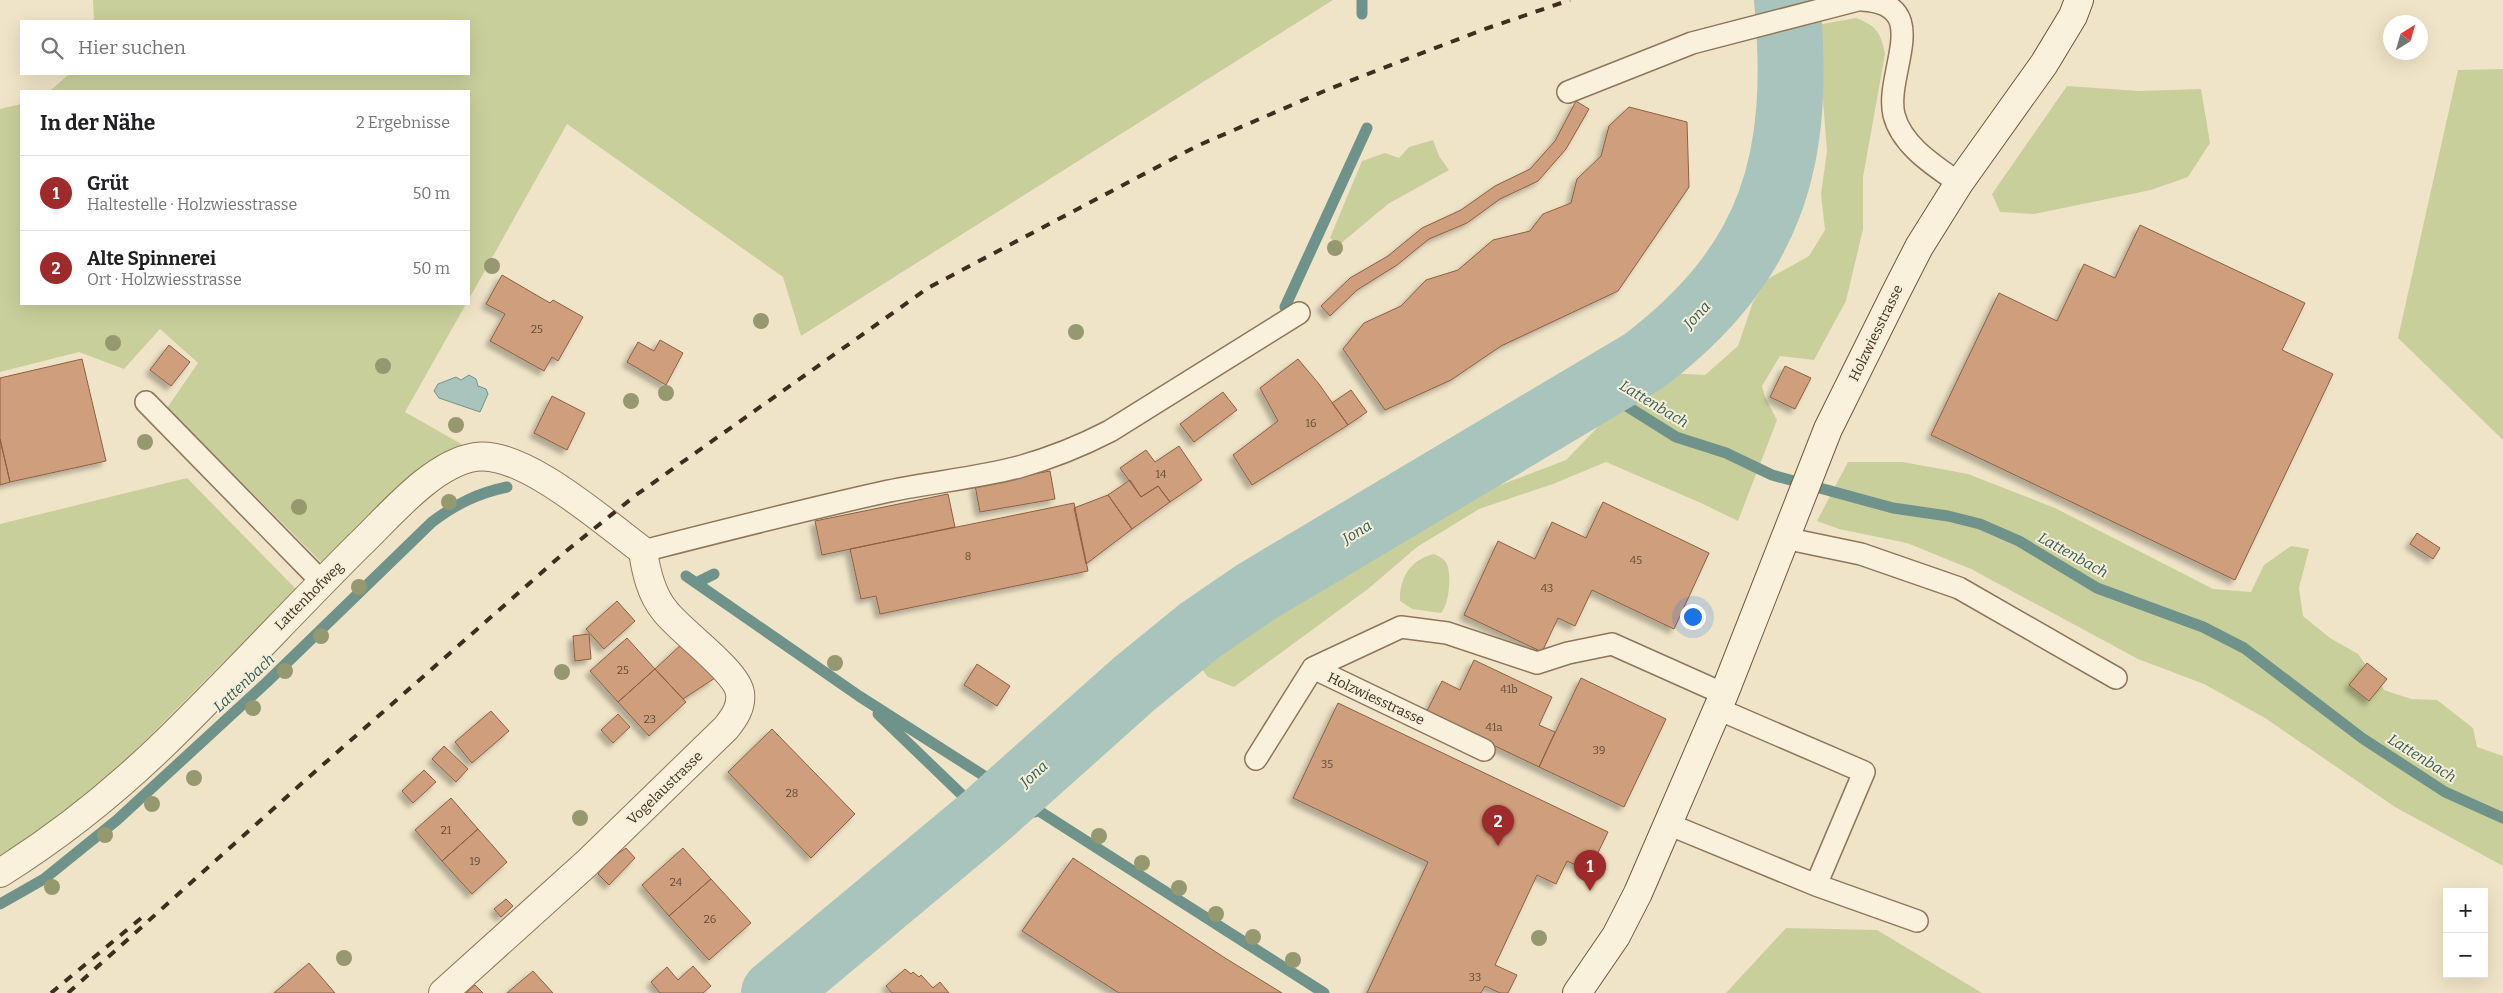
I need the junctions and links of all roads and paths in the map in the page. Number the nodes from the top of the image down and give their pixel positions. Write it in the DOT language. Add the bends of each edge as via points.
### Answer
graph roads {
  1 [pos="1858,0"];
  2 [pos="1862,0"];
  3 [pos="2079,0"];
  4 [pos="1568,92"];
  5 [pos="1959,183"];
  6 [pos="1299,313"];
  7 [pos="146,402"];
  8 [pos="1785,535"];
  9 [pos="643,551"];
  10 [pos="322,582"];
  11 [pos="1313,668"];
  12 [pos="2116,678"];
  13 [pos="1721,701"];
  14 [pos="1484,750"];
  15 [pos="1256,759"];
  16 [pos="1668,824"];
  17 [pos="0,873"];
  18 [pos="1816,885"];
  19 [pos="1917,921"];
  20 [pos="443,993"];
  21 [pos="1578,993"];
  1 -- 4 [label="lane" via="1713,37"];
  2 -- 5 [label="lane" via="1885,5 1897,13 1902,24 1903,42 1892,88 1894,115 1900,129 1920,152"];
  3 -- 5 [label="street, Holzwiesstrasse" via="2044,64"];
  5 -- 8 [label="street, Holzwiesstrasse" via="1919,247 1828,429"];
  6 -- 9 [label="lane" via="1110,431 1049,458 775,517"];
  7 -- 10 [label="lane"];
  8 -- 12 [label="lane" via="1861,554 1959,588"];
  8 -- 13 [label="street, Holzwiesstrasse"];
  9 -- 10 [label="street, Lattenhofweg" via="525,467 506,459 475,456 456,463 424,483"];
  9 -- 20 [label="street, Vogelaustrasse" via="651,585 665,611 737,683 740,705 735,717 587,863"];
  10 -- 17 [label="street, Lattenhofweg" via="169,740 76,822"];
  11 -- 13 [label="lane, Holzwiesstrasse" via="1401,627 1448,634 1537,664 1568,653 1612,644"];
  11 -- 14 [label="lane, Holzwiesstrasse"];
  11 -- 15 [label="lane"];
  13 -- 16 [label="street, Holzwiesstrasse"];
  13 -- 18 [label="lane" via="1864,772"];
  16 -- 18 [label="lane"];
  16 -- 21 [label="street, Holzwiesstrasse" via="1616,936"];
  18 -- 19 [label="lane"];
}
